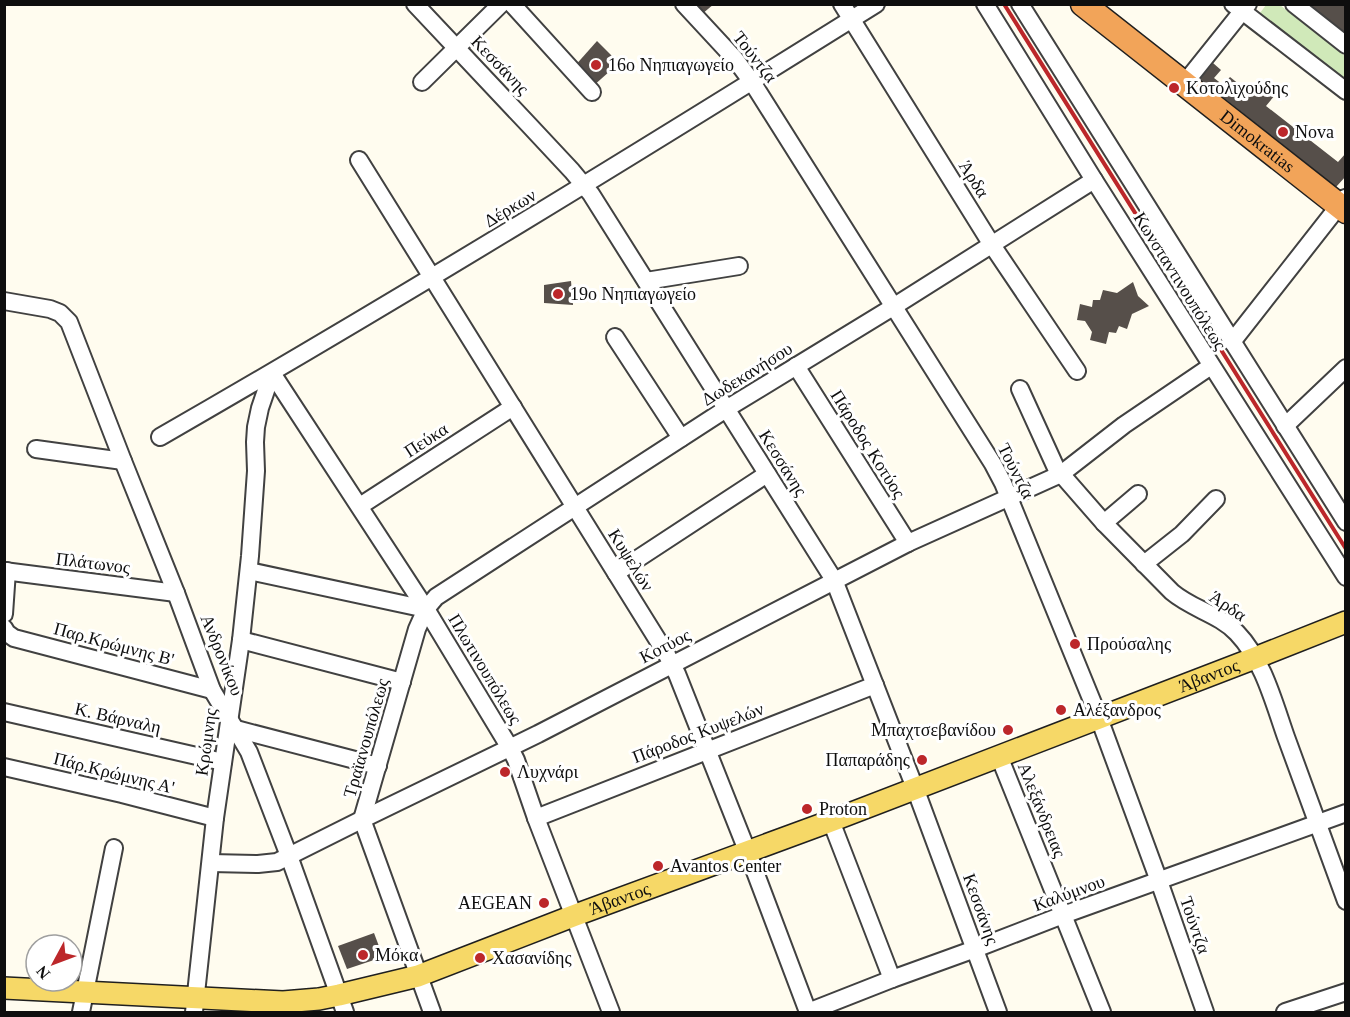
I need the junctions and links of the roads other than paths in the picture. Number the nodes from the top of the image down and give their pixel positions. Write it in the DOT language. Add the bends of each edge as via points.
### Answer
graph roads {
  1 [pos="415,4"];
  2 [pos="501,4"];
  3 [pos="512,4"];
  4 [pos="684,4"];
  5 [pos="842,4"];
  6 [pos="876,4"];
  7 [pos="985,4"];
  8 [pos="1083,4"];
  9 [pos="1294,4"];
  10 [pos="1027,7"];
  11 [pos="1241,7"];
  12 [pos="852,20"];
  13 [pos="1346,45"];
  14 [pos="456,48"];
  15 [pos="422,82"];
  16 [pos="752,82"];
  17 [pos="1184,84"];
  18 [pos="1346,91"];
  19 [pos="592,92"];
  20 [pos="359,160"];
  21 [pos="1094,180"];
  22 [pos="585,186"];
  23 [pos="1343,205"];
  24 [pos="992,245"];
  25 [pos="740,266"];
  26 [pos="432,277"];
  27 [pos="646,280"];
  28 [pos="4,301"];
  29 [pos="893,306"];
  30 [pos="615,338"];
  31 [pos="1232,342"];
  32 [pos="796,366"];
  33 [pos="1211,366"];
  34 [pos="1346,368"];
  35 [pos="1077,371"];
  36 [pos="272,373"];
  37 [pos="1020,389"];
  38 [pos="513,407"];
  39 [pos="726,409"];
  40 [pos="1285,426"];
  41 [pos="160,437"];
  42 [pos="681,438"];
  43 [pos="36,449"];
  44 [pos="123,461"];
  45 [pos="767,474"];
  46 [pos="1061,474"];
  47 [pos="1137,494"];
  48 [pos="1009,496"];
  49 [pos="1216,499"];
  50 [pos="360,506"];
  51 [pos="575,507"];
  52 [pos="1346,522"];
  53 [pos="1104,523"];
  54 [pos="908,543"];
  55 [pos="1144,564"];
  56 [pos="6,571"];
  57 [pos="249,571"];
  58 [pos="616,573"];
  59 [pos="1346,577"];
  60 [pos="834,580"];
  61 [pos="176,593"];
  62 [pos="426,609"];
  63 [pos="4,614"];
  64 [pos="1346,622"];
  65 [pos="6,630"];
  66 [pos="241,640"];
  67 [pos="1256,658"];
  68 [pos="672,664"];
  69 [pos="402,682"];
  70 [pos="875,685"];
  71 [pos="212,690"];
  72 [pos="4,712"];
  73 [pos="1099,718"];
  74 [pos="233,724"];
  75 [pos="510,748"];
  76 [pos="706,750"];
  77 [pos="999,756"];
  78 [pos="223,762"];
  79 [pos="378,766"];
  80 [pos="4,767"];
  81 [pos="915,788"];
  82 [pos="1346,813"];
  83 [pos="215,818"];
  84 [pos="536,818"];
  85 [pos="363,819"];
  86 [pos="831,821"];
  87 [pos="1318,824"];
  88 [pos="114,848"];
  89 [pos="748,852"];
  90 [pos="290,856"];
  91 [pos="211,863"];
  92 [pos="1159,881"];
  93 [pos="1346,901"];
  94 [pos="1063,915"];
  95 [pos="573,916"];
  96 [pos="975,949"];
  97 [pos="418,976"];
  98 [pos="892,979"];
  99 [pos="4,988"];
  100 [pos="1346,992"];
  101 [pos="83,1002"];
  102 [pos="330,1005"];
  103 [pos="195,1006"];
  104 [pos="432,1012"];
  105 [pos="611,1012"];
  106 [pos="808,1012"];
  107 [pos="998,1012"];
  108 [pos="1102,1012"];
  109 [pos="1205,1012"];
  110 [pos="1285,1012"];
  1 -- 14 [label="street, Κεσσάνης"];
  2 -- 14 [label="street"];
  3 -- 19 [label="street"];
  4 -- 16 [label="street, Τούντζα"];
  5 -- 12 [label="street, Άρδα"];
  6 -- 12 [label="street, Δέρκων"];
  7 -- 21 [label="street, Κωνσταντινουπόλεως"];
  8 -- 17 [label="highway, Dimokratias"];
  9 -- 13 [label="street"];
  10 -- 31 [label="street"];
  11 -- 17 [label="street"];
  11 -- 18 [label="street"];
  12 -- 16 [label="street, Δέρκων"];
  12 -- 24 [label="street, Άρδα"];
  14 -- 15 [label="street"];
  14 -- 22 [label="street, Κεσσάνης"];
  16 -- 22 [label="street, Δέρκων"];
  16 -- 29 [label="street, Τούντζα"];
  17 -- 23 [label="highway, Dimokratias"];
  20 -- 26 [label="street, Κυψελών"];
  21 -- 24 [label="street, Δωδεκανήσου"];
  21 -- 33 [label="street, Κωνσταντινουπόλεως"];
  22 -- 26 [label="street, Δέρκων"];
  22 -- 27 [label="street, Κεσσάνης"];
  23 -- 31 [label="street"];
  24 -- 29 [label="street, Δωδεκανήσου"];
  24 -- 35 [label="street, Άρδα"];
  25 -- 27 [label="street"];
  26 -- 36 [label="street, Δέρκων"];
  26 -- 38 [label="street, Κυψελών"];
  27 -- 39 [label="street, Κεσσάνης"];
  28 -- 44 [label="street, Ανδρονίκου" via="50,309 69,322"];
  29 -- 32 [label="street, Δωδεκανήσου"];
  29 -- 48 [label="street, Τούντζα" via="993,464"];
  30 -- 42 [label="street"];
  31 -- 40 [label="street"];
  32 -- 39 [label="street, Δωδεκανήσου"];
  32 -- 54 [label="street, Πάροδος Κοτύος"];
  33 -- 46 [label="street, Κοτύος"];
  33 -- 59 [label="street, Κωνσταντινουπόλεως"];
  34 -- 40 [label="street"];
  36 -- 41 [label="street, Δέρκων"];
  36 -- 50 [label="street, Πλωτινουπόλεως"];
  36 -- 57 [label="street, Κρώμνης" via="256,427"];
  37 -- 46 [label="street, Άρδα"];
  38 -- 50 [label="street, Πεύκα"];
  38 -- 51 [label="street, Κυψελών"];
  39 -- 42 [label="street, Δωδεκανήσου"];
  39 -- 45 [label="street, Κεσσάνης"];
  40 -- 52 [label="street"];
  42 -- 51 [label="street, Δωδεκανήσου"];
  43 -- 44 [label="street"];
  44 -- 61 [label="street, Ανδρονίκου"];
  45 -- 58 [label="street"];
  45 -- 60 [label="street, Κεσσάνης"];
  46 -- 48 [label="street, Κοτύος"];
  46 -- 53 [label="street, Άρδα"];
  47 -- 53 [label="street"];
  48 -- 54 [label="street, Κοτύος"];
  48 -- 73 [label="street, Τούντζα"];
  49 -- 55 [label="street" via="1182,534"];
  50 -- 62 [label="street, Πλωτινουπόλεως"];
  51 -- 58 [label="street, Κυψελών"];
  51 -- 62 [label="street, Δωδεκανήσου" via="436,597"];
  53 -- 55 [label="street, Άρδα"];
  54 -- 60 [label="street, Κοτύος"];
  55 -- 67 [label="street, Άρδα" via="1182,600 1231,628"];
  56 -- 61 [label="street, Πλάτωνος"];
  56 -- 63 [label="street"];
  57 -- 62 [label="street"];
  57 -- 66 [label="street, Κρώμνης"];
  58 -- 68 [label="street, Κυψελών"];
  60 -- 68 [label="street, Κοτύος"];
  60 -- 70 [label="street, Κεσσάνης"];
  61 -- 71 [label="street, Ανδρονίκου"];
  62 -- 69 [label="street, Τραϊανουπόλεως"];
  62 -- 75 [label="street, Πλωτινουπόλεως"];
  64 -- 67 [label="main road, Άβαντος"];
  65 -- 71 [label="street, Παρ.Κρώμνης Β'" via="14,638"];
  66 -- 69 [label="street"];
  66 -- 74 [label="street, Κρώμνης"];
  67 -- 73 [label="main road, Άβαντος"];
  67 -- 87 [label="street, Άρδα"];
  68 -- 75 [label="street, Κοτύος"];
  68 -- 76 [label="street, Κυψελών"];
  69 -- 79 [label="street, Τραϊανουπόλεως"];
  70 -- 76 [label="street, Πάροδος Κυψελών"];
  70 -- 81 [label="street, Κεσσάνης"];
  71 -- 74 [label="street, Ανδρονίκου"];
  72 -- 78 [label="street, Κ. Βάρναλη"];
  73 -- 77 [label="main road, Άβαντος"];
  73 -- 92 [label="street, Τούντζα"];
  74 -- 78 [label="street, Κρώμνης"];
  74 -- 79 [label="street"];
  74 -- 90 [label="street, Ανδρονίκου" via="249,752"];
  75 -- 84 [label="street, Πλωτινουπόλεως"];
  75 -- 85 [label="street, Κοτύος"];
  76 -- 84 [label="street, Πάροδος Κυψελών"];
  76 -- 89 [label="street, Κυψελών"];
  77 -- 81 [label="main road, Άβαντος"];
  77 -- 94 [label="street, Αλεξάνδρειας"];
  78 -- 83 [label="street, Κρώμνης"];
  79 -- 85 [label="street, Τραϊανουπόλεως"];
  80 -- 83 [label="street, Πάρ.Κρώμνης Α'"];
  81 -- 86 [label="main road, Άβαντος"];
  81 -- 96 [label="street, Κεσσάνης"];
  82 -- 87 [label="street, Καλύμνου"];
  83 -- 91 [label="street, Κρώμνης"];
  84 -- 95 [label="street, Πλωτινουπόλεως"];
  85 -- 90 [label="street, Κοτύος"];
  85 -- 97 [label="street, Τραϊανουπόλεως"];
  86 -- 89 [label="main road, Άβαντος"];
  86 -- 98 [label="street"];
  87 -- 92 [label="street, Καλύμνου"];
  87 -- 93 [label="street, Άρδα"];
  88 -- 101 [label="street"];
  89 -- 95 [label="main road, Άβαντος"];
  89 -- 106 [label="street, Κυψελών"];
  90 -- 91 [label="street, Κοτύος" via="258,864"];
  90 -- 102 [label="street, Ανδρονίκου"];
  91 -- 103 [label="street, Κρώμνης"];
  92 -- 94 [label="street, Καλύμνου"];
  92 -- 109 [label="street, Τούντζα"];
  94 -- 96 [label="street, Καλύμνου"];
  94 -- 108 [label="street, Αλεξάνδρειας"];
  95 -- 97 [label="main road, Άβαντος"];
  95 -- 105 [label="street, Πλωτινουπόλεως"];
  96 -- 98 [label="street, Καλύμνου"];
  96 -- 107 [label="street, Κεσσάνης"];
  97 -- 102 [label="main road, Άβαντος"];
  97 -- 104 [label="street, Τραϊανουπόλεως"];
  98 -- 106 [label="street, Καλύμνου"];
  99 -- 101 [label="main road, Άβαντος"];
  100 -- 110 [label="street"];
  101 -- 103 [label="main road, Άβαντος"];
  102 -- 103 [label="main road, Άβαντος" via="283,1002"];
}
